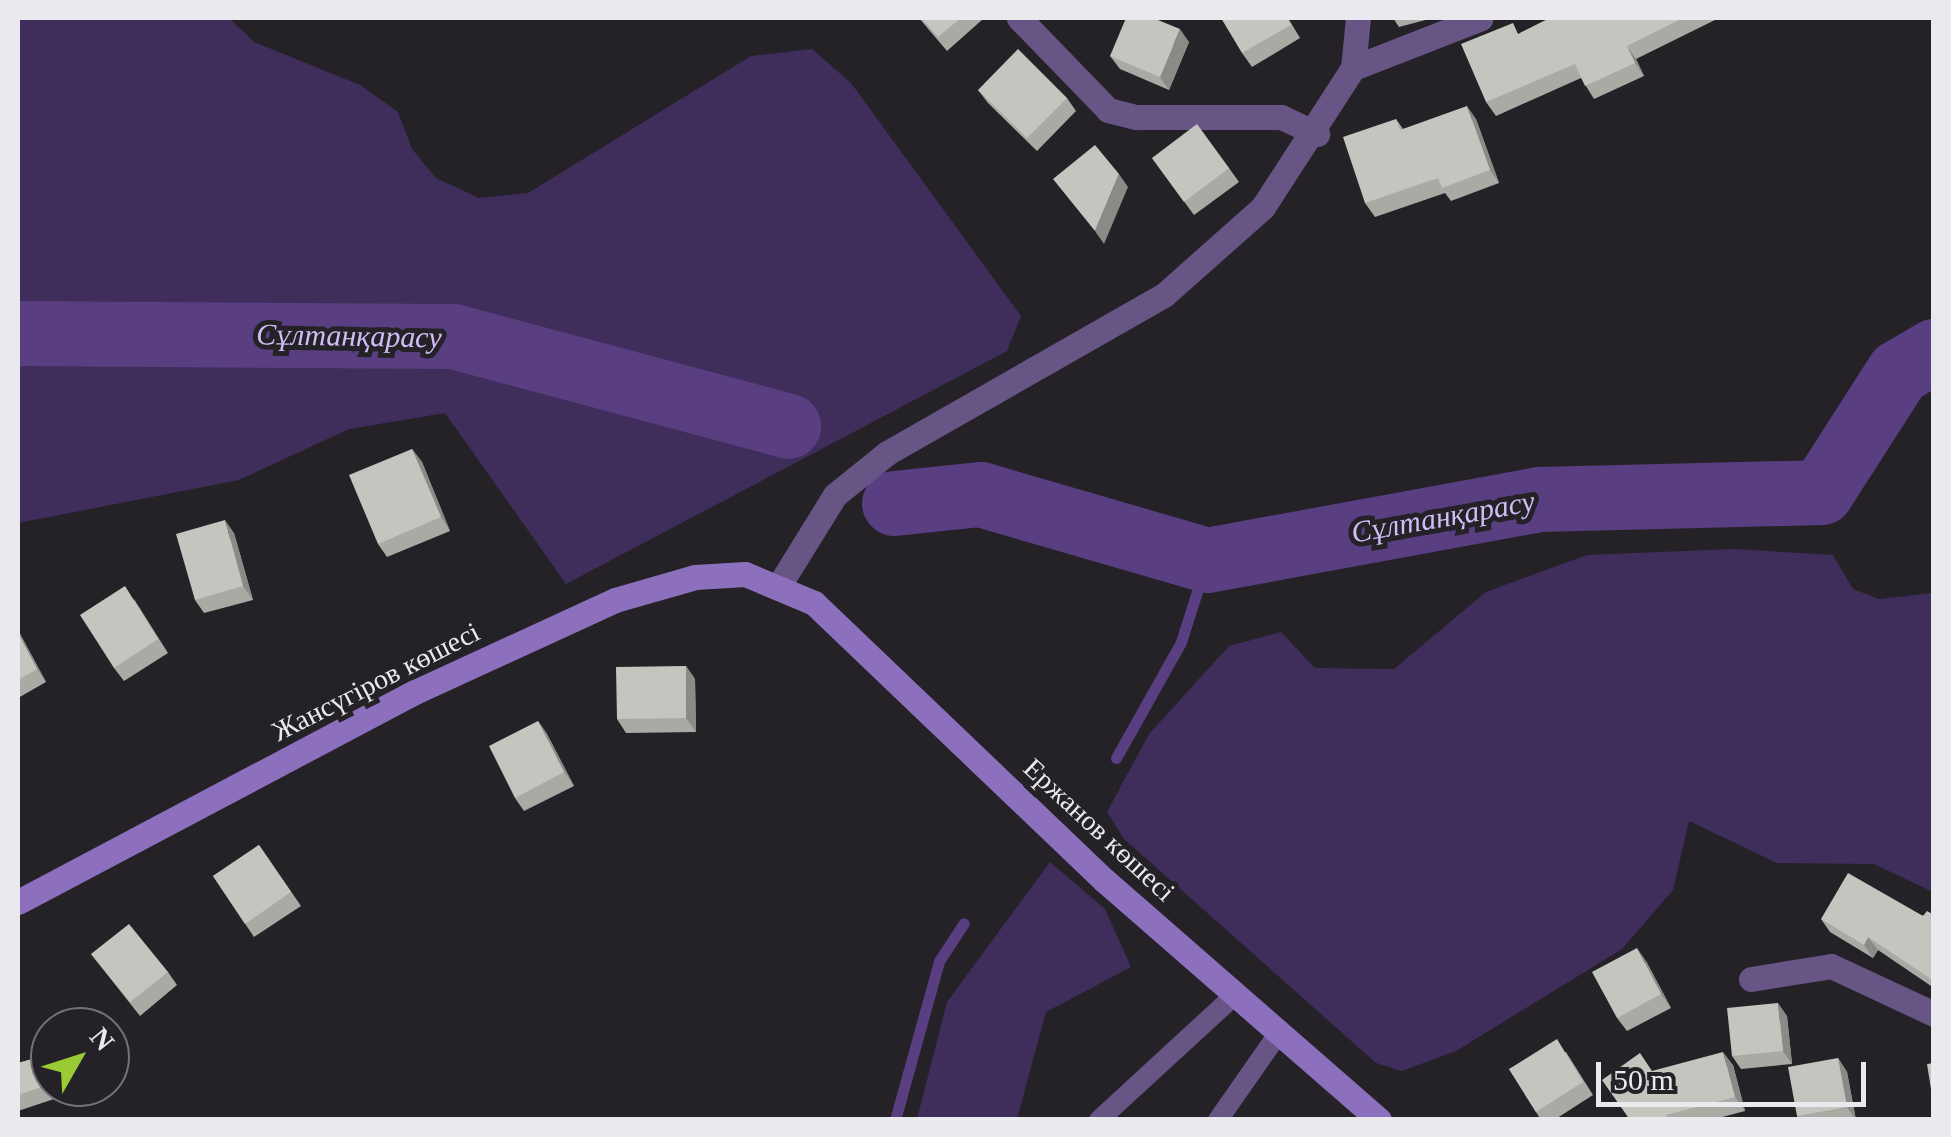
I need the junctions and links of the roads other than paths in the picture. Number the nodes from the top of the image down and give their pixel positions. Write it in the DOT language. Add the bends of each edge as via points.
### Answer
graph roads {
  1 [pos="1020,18"];
  2 [pos="1358,18"];
  3 [pos="1481,18"];
  4 [pos="1353,68"];
  5 [pos="1317,134"];
  6 [pos="778,588"];
  7 [pos="18,902"];
  8 [pos="1751,978"];
  9 [pos="1235,995"];
  10 [pos="1934,1014"];
  11 [pos="1278,1034"];
  12 [pos="1099,1120"];
  13 [pos="1218,1120"];
  14 [pos="1379,1120"];
  1 -- 5 [label="street" via="1108,110 1137,117 1281,117"];
  2 -- 4 [label="street"];
  3 -- 4 [label="street"];
  4 -- 5 [label="street"];
  5 -- 6 [label="street" via="1264,208 1164,294 887,453 835,495"];
  6 -- 7 [label="main road, Жансүгіров көшесі" via="745,574 695,577 615,600 415,692"];
  6 -- 9 [label="main road, Ержанов көшесі" via="814,603"];
  8 -- 10 [label="street" via="1831,966"];
  9 -- 11 [label="main road, Ержанов көшесі"];
  9 -- 12 [label="lane"];
  11 -- 13 [label="lane"];
  11 -- 14 [label="main road, Ержанов көшесі"];
}
